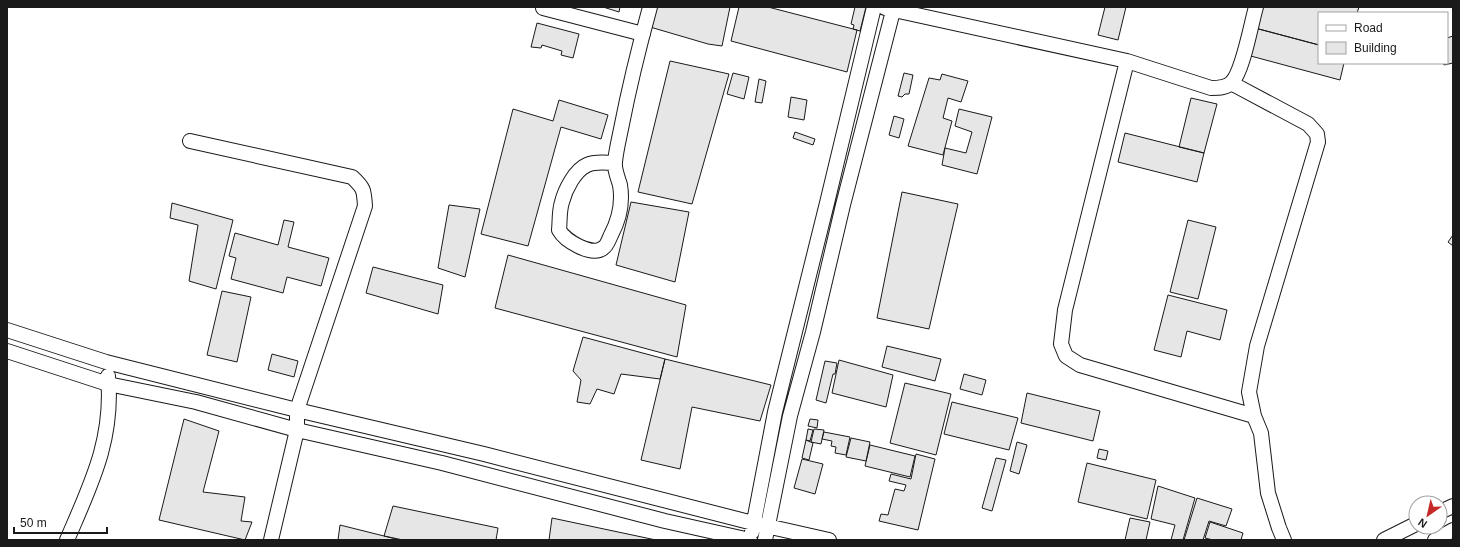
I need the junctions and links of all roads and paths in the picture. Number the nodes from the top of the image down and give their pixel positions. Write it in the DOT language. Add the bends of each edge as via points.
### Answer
graph roads {
  1 [pos="650,7"];
  2 [pos="874,7"];
  3 [pos="1256,7"];
  4 [pos="543,8"];
  5 [pos="890,8"];
  6 [pos="643,34"];
  7 [pos="1127,61"];
  8 [pos="1232,83"];
  9 [pos="190,141"];
  10 [pos="615,163"];
  11 [pos="827,203"];
  12 [pos="843,205"];
  13 [pos="797,327"];
  14 [pos="7,330"];
  15 [pos="813,332"];
  16 [pos="7,351"];
  17 [pos="106,362"];
  18 [pos="108,384"];
  19 [pos="297,410"];
  20 [pos="775,412"];
  21 [pos="790,416"];
  22 [pos="1254,416"];
  23 [pos="297,430"];
  24 [pos="753,523"];
  25 [pos="768,526"];
  26 [pos="1408,528"];
  27 [pos="1453,530"];
  28 [pos="67,540"];
  29 [pos="271,540"];
  30 [pos="750,540"];
  31 [pos="765,540"];
  32 [pos="829,540"];
  33 [pos="1284,540"];
  34 [pos="1384,540"];
  35 [pos="1434,540"];
  1 -- 6 [label="street"];
  2 -- 11 [label="street"];
  3 -- 8 [label="street" via="1239,72"];
  4 -- 6 [label="street"];
  5 -- 7 [label="street"];
  5 -- 12 [label="street"];
  6 -- 10 [label="street" via="626,102"];
  7 -- 8 [label="street" via="1211,88 1223,88"];
  7 -- 22 [label="street" via="1065,310 1061,344 1066,356 1080,365"];
  8 -- 22 [label="street" via="1308,124 1317,134 1318,142 1257,346 1250,392"];
  9 -- 19 [label="street" via="352,177 362,185 364,206"];
  10 -- 10 [label="street" via="586,165 568,185 561,203 559,230 565,239 574,245 600,250 612,235 621,201"];
  11 -- 12 [label="street"];
  11 -- 13 [label="street"];
  12 -- 15 [label="street"];
  13 -- 15 [label="street"];
  13 -- 20 [label="street"];
  14 -- 17 [label="street"];
  15 -- 21 [label="street"];
  16 -- 18 [label="street"];
  17 -- 18 [label="street"];
  17 -- 19 [label="street"];
  18 -- 23 [label="street" via="196,402"];
  18 -- 28 [label="street" via="109,413 103,446 96,470"];
  19 -- 23 [label="street"];
  19 -- 24 [label="street" via="484,454"];
  20 -- 21 [label="street"];
  20 -- 24 [label="street"];
  21 -- 25 [label="street"];
  22 -- 33 [label="street" via="1261,433 1268,493"];
  23 -- 29 [label="street"];
  23 -- 30 [label="street" via="442,463 665,521"];
  24 -- 25 [label="street"];
  24 -- 30 [label="street"];
  25 -- 31 [label="street"];
  25 -- 32 [label="street"];
  26 -- 34 [label="street"];
  27 -- 35 [label="street"];
}
